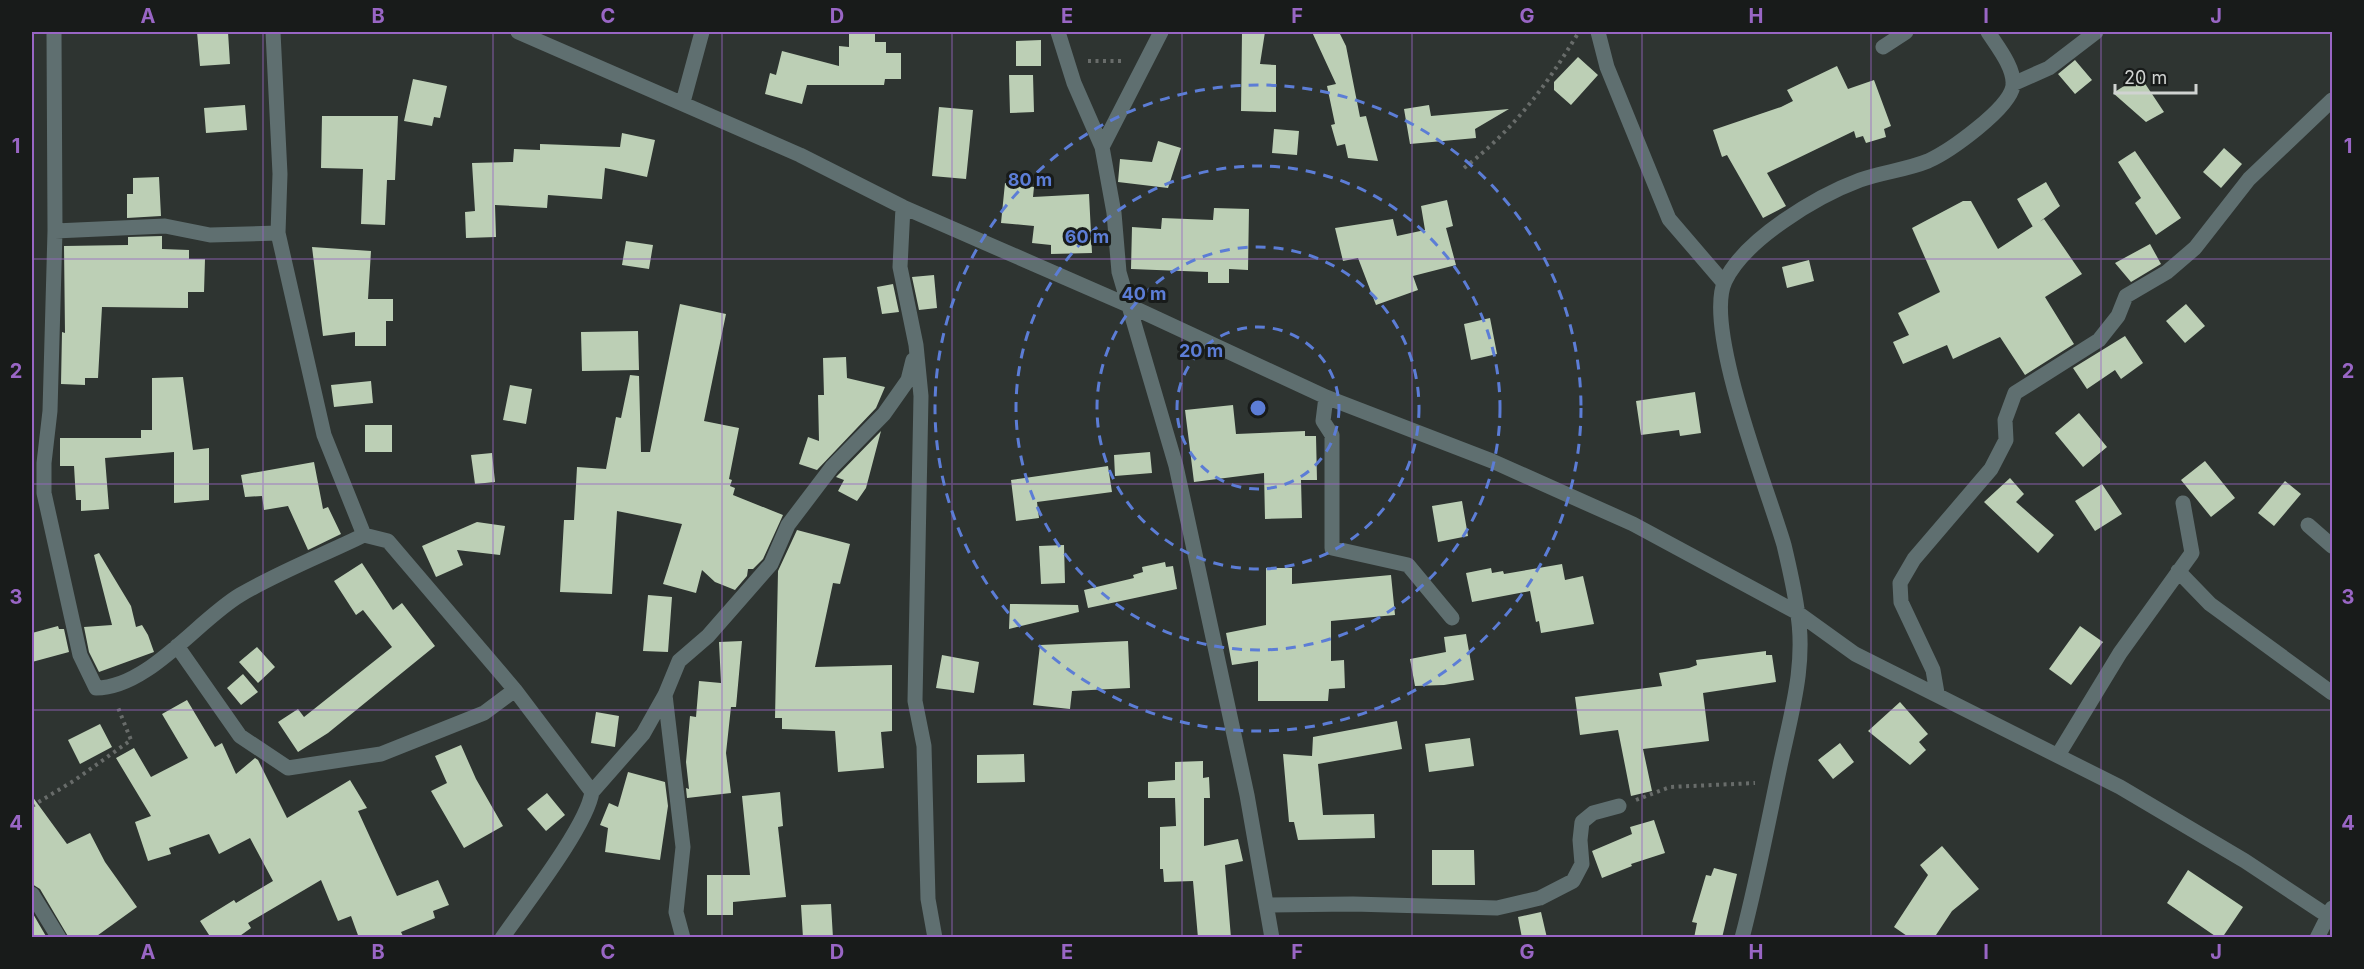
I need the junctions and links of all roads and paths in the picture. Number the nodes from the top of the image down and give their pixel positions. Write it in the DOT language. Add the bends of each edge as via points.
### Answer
graph roads {
  1 [pos="54,32"];
  2 [pos="273,32"];
  3 [pos="518,32"];
  4 [pos="702,32"];
  5 [pos="1058,32"];
  6 [pos="1161,32"];
  7 [pos="1578,32"];
  8 [pos="1598,32"];
  9 [pos="1906,32"];
  10 [pos="1988,32"];
  11 [pos="2096,32"];
  12 [pos="1883,47"];
  13 [pos="1148,60"];
  14 [pos="1066,61"];
  15 [pos="2013,84"];
  16 [pos="2332,100"];
  17 [pos="684,102"];
  18 [pos="1102,147"];
  19 [pos="1464,168"];
  20 [pos="903,207"];
  21 [pos="55,231"];
  22 [pos="278,233"];
  23 [pos="1724,283"];
  24 [pos="1130,306"];
  25 [pos="916,345"];
  26 [pos="1326,397"];
  27 [pos="2183,503"];
  28 [pos="2308,525"];
  29 [pos="364,535"];
  30 [pos="2332,546"];
  31 [pos="2178,571"];
  32 [pos="1798,613"];
  33 [pos="1452,618"];
  34 [pos="177,646"];
  35 [pos="110,688"];
  36 [pos="515,690"];
  37 [pos="1937,693"];
  38 [pos="2332,693"];
  39 [pos="665,695"];
  40 [pos="2058,755"];
  41 [pos="1777,782"];
  42 [pos="592,792"];
  43 [pos="32,806"];
  44 [pos="1618,806"];
  45 [pos="32,894"];
  46 [pos="1267,906"];
  47 [pos="2330,912"];
  48 [pos="58,938"];
  49 [pos="502,938"];
  50 [pos="683,938"];
  51 [pos="935,938"];
  52 [pos="1272,938"];
  53 [pos="1742,938"];
  54 [pos="2317,938"];
  1 -- 21 [label="street"];
  2 -- 22 [label="street" via="280,174"];
  3 -- 17 [label="street"];
  4 -- 17 [label="street"];
  5 -- 14 [label="street"];
  6 -- 13 [label="street"];
  7 -- 19 [label="path" via="1526,110 1499,141"];
  8 -- 23 [label="street" via="1607,67 1669,219"];
  9 -- 12 [label="street"];
  10 -- 15 [label="street" via="2009,67"];
  11 -- 15 [label="street" via="2049,68"];
  13 -- 14 [label="path"];
  13 -- 18 [label="street"];
  14 -- 18 [label="street"];
  15 -- 23 [label="street" via="2007,99 1959,141 1929,160 1860,180 1821,198 1778,226 1733,267"];
  16 -- 37 [label="street" via="2249,179 2195,248 2166,272 2126,296 2118,316 2099,340 2015,393 2005,420 2006,440 1991,469 1914,559 1900,583 1901,602 1933,670"];
  17 -- 20 [label="street"];
  18 -- 24 [label="street" via="1119,272"];
  20 -- 24 [label="street"];
  20 -- 25 [label="street" via="900,267"];
  21 -- 22 [label="street" via="165,226 210,235"];
  21 -- 35 [label="street" via="44,493 80,656 96,688"];
  22 -- 29 [label="street" via="324,435"];
  23 -- 32 [label="street" via="1721,321 1726,361 1784,547"];
  24 -- 26 [label="street"];
  24 -- 46 [label="street" via="1176,466"];
  25 -- 39 [label="street" via="908,380 884,414 832,466 788,525 771,564 708,636 679,661"];
  25 -- 51 [label="street" via="921,396 915,700 924,746 928,899"];
  26 -- 32 [label="street" via="1492,461 1633,524"];
  26 -- 33 [label="street" via="1323,421 1332,435 1332,548 1408,565"];
  27 -- 31 [label="street" via="2192,553"];
  28 -- 30 [label="street"];
  29 -- 34 [label="street" via="239,596"];
  29 -- 36 [label="street" via="388,541"];
  31 -- 38 [label="street" via="2210,604"];
  31 -- 40 [label="street" via="2120,653"];
  32 -- 37 [label="street" via="1855,654"];
  32 -- 41 [label="street" via="1802,660"];
  34 -- 35 [label="street" via="156,663"];
  34 -- 36 [label="street" via="240,736 288,768 381,754 484,713"];
  35 -- 43 [label="path" via="131,740"];
  36 -- 42 [label="street"];
  37 -- 40 [label="street"];
  39 -- 42 [label="street" via="642,734"];
  39 -- 50 [label="street" via="683,847 676,912"];
  40 -- 47 [label="street" via="2120,787"];
  41 -- 44 [label="path" via="1670,787"];
  41 -- 53 [label="street"];
  42 -- 49 [label="street" via="590,803 567,843"];
  44 -- 46 [label="street" via="1593,813 1582,822 1581,864 1573,881 1540,898 1497,908"];
  45 -- 48 [label="street"];
  46 -- 52 [label="street"];
  47 -- 54 [label="street"];
}
